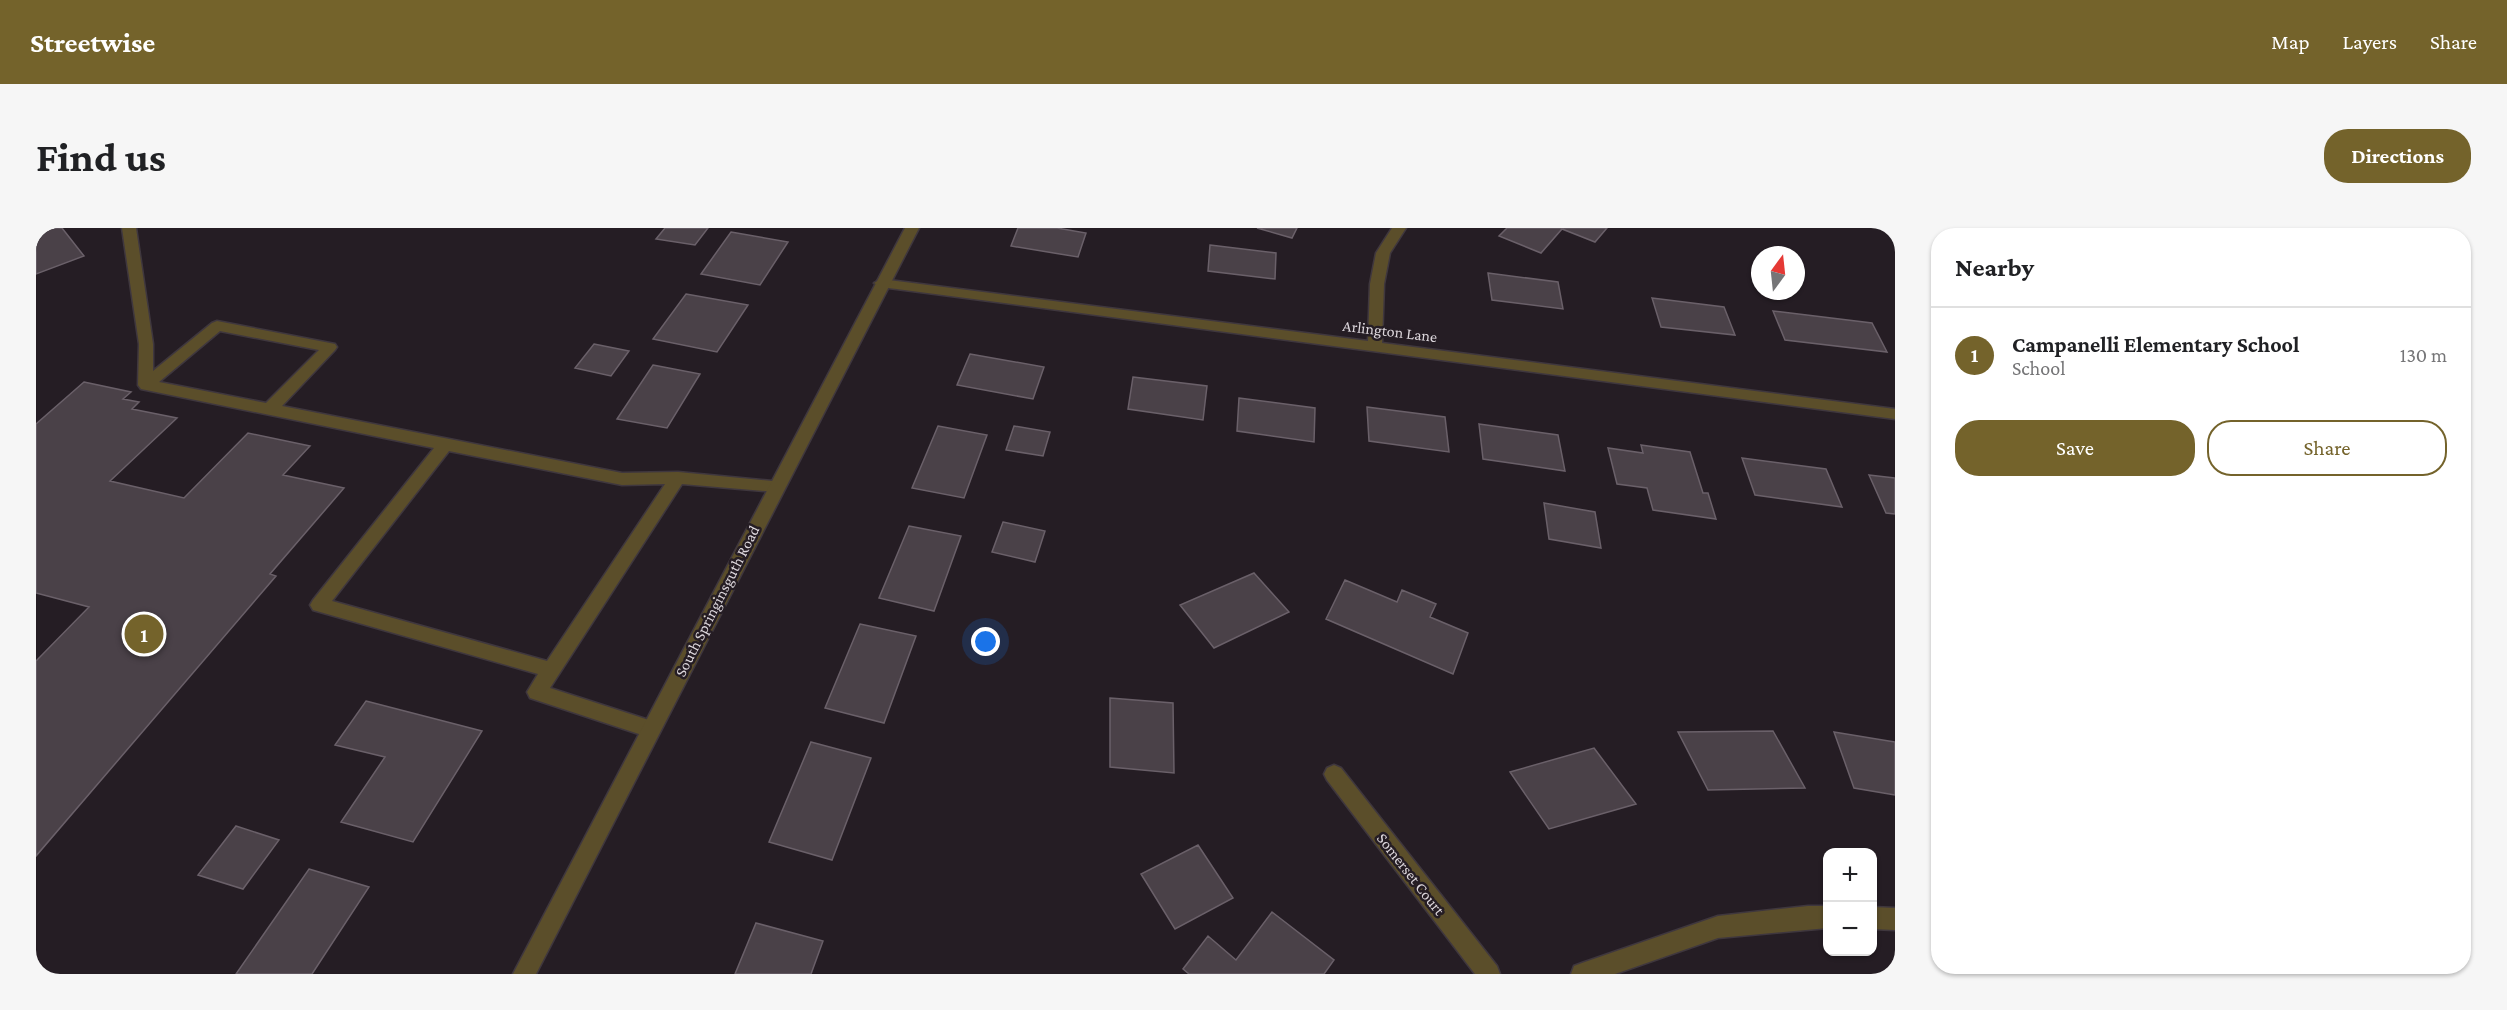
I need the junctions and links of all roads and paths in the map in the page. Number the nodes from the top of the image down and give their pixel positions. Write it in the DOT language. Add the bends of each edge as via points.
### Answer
graph roads {
  1 [pos="129,228"];
  2 [pos="912,228"];
  3 [pos="1399,228"];
  4 [pos="881,284"];
  5 [pos="1375,347"];
  6 [pos="146,385"];
  7 [pos="270,409"];
  8 [pos="1895,414"];
  9 [pos="445,445"];
  10 [pos="678,478"];
  11 [pos="777,486"];
  12 [pos="551,670"];
  13 [pos="651,729"];
  14 [pos="1334,774"];
  15 [pos="1823,917"];
  16 [pos="1877,918"];
  17 [pos="1895,918"];
  18 [pos="524,974"];
  19 [pos="1489,974"];
  20 [pos="1582,974"];
  1 -- 6 [label="street" via="146,344"];
  2 -- 4 [label="street, South Springinsguth Road"];
  3 -- 5 [label="street" via="1383,254 1377,284"];
  4 -- 5 [label="street, Arlington Lane"];
  4 -- 11 [label="street, South Springinsguth Road"];
  5 -- 8 [label="street, Arlington Lane"];
  6 -- 7 [label="street"];
  6 -- 7 [label="street" via="217,326 330,347"];
  7 -- 9 [label="street"];
  9 -- 10 [label="street" via="622,479"];
  9 -- 12 [label="street" via="319,605"];
  10 -- 11 [label="street"];
  10 -- 12 [label="street"];
  11 -- 13 [label="street, South Springinsguth Road"];
  12 -- 13 [label="street" via="537,692"];
  13 -- 18 [label="street, South Springinsguth Road"];
  14 -- 19 [label="street, Somerset Court"];
  15 -- 20 [label="street" via="1718,927"];
  16 -- 17 [label="street"];
}
